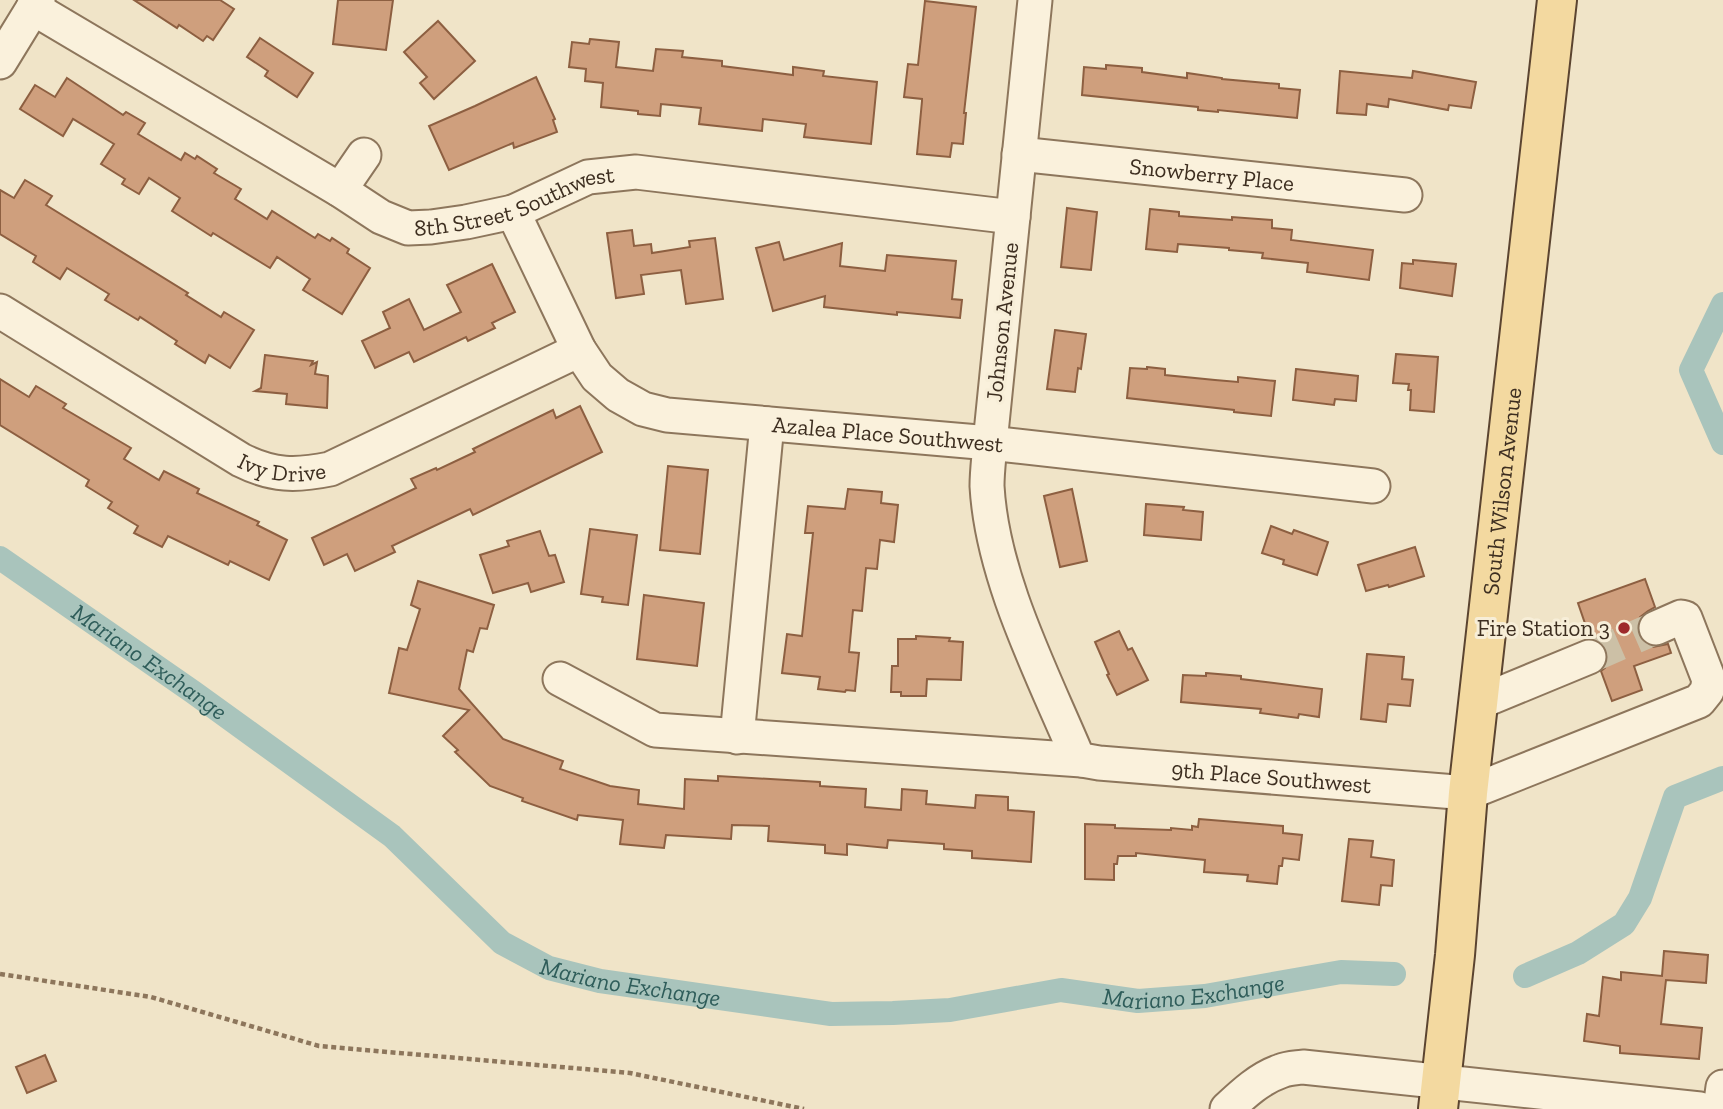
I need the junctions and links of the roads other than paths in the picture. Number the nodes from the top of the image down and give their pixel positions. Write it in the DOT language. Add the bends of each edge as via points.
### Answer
graph roads {
  1 [pos="1035,0"];
  2 [pos="1557,0"];
  3 [pos="35,4"];
  4 [pos="0,62"];
  5 [pos="1019,154"];
  6 [pos="364,155"];
  7 [pos="340,190"];
  8 [pos="1405,195"];
  9 [pos="513,212"];
  10 [pos="1013,217"];
  11 [pos="0,311"];
  12 [pos="579,350"];
  13 [pos="767,424"];
  14 [pos="990,443"];
  15 [pos="1373,486"];
  16 [pos="1656,628"];
  17 [pos="1589,657"];
  18 [pos="560,679"];
  19 [pos="1480,702"];
  20 [pos="737,737"];
  21 [pos="1080,758"];
  22 [pos="1468,793"];
  23 [pos="1723,1087"];
  24 [pos="1439,1096"];
  25 [pos="1658,1107"];
  26 [pos="1227,1109"];
  27 [pos="1700,1109"];
  28 [pos="1720,1109"];
  1 -- 5 [label="street, Johnson Avenue"];
  2 -- 19 [label="main road, South Wilson Avenue"];
  3 -- 4 [label="street"];
  3 -- 7 [label="street, 8th Street Southwest"];
  5 -- 8 [label="street, Snowberry Place"];
  5 -- 10 [label="street, Johnson Avenue"];
  6 -- 7 [label="street"];
  7 -- 9 [label="street, 8th Street Southwest" via="408,228"];
  9 -- 10 [label="street, 8th Street Southwest" via="588,177 636,172"];
  9 -- 12 [label="street, Azalea Place Southwest"];
  10 -- 14 [label="street, Johnson Avenue"];
  11 -- 12 [label="street, Ivy Drive" via="241,460 279,473 330,469"];
  12 -- 13 [label="street, Azalea Place Southwest" via="597,377 618,396 643,409"];
  13 -- 14 [label="street, Azalea Place Southwest"];
  13 -- 20 [label="street"];
  14 -- 15 [label="street, Azalea Place Southwest"];
  14 -- 21 [label="street, Johnson Avenue" via="987,485 1004,573 1026,636"];
  16 -- 22 [label="street" via="1685,618 1709,680 1699,701"];
  17 -- 19 [label="street"];
  18 -- 20 [label="street, 9th Place Southwest" via="654,730"];
  19 -- 22 [label="main road, South Wilson Avenue"];
  20 -- 21 [label="street, 9th Place Southwest"];
  21 -- 22 [label="street, 9th Place Southwest"];
  22 -- 24 [label="main road, South Wilson Avenue"];
  23 -- 28 [label="street"];
  24 -- 25 [label="street"];
  24 -- 26 [label="street" via="1303,1067 1264,1079"];
  25 -- 27 [label="street"];
}
